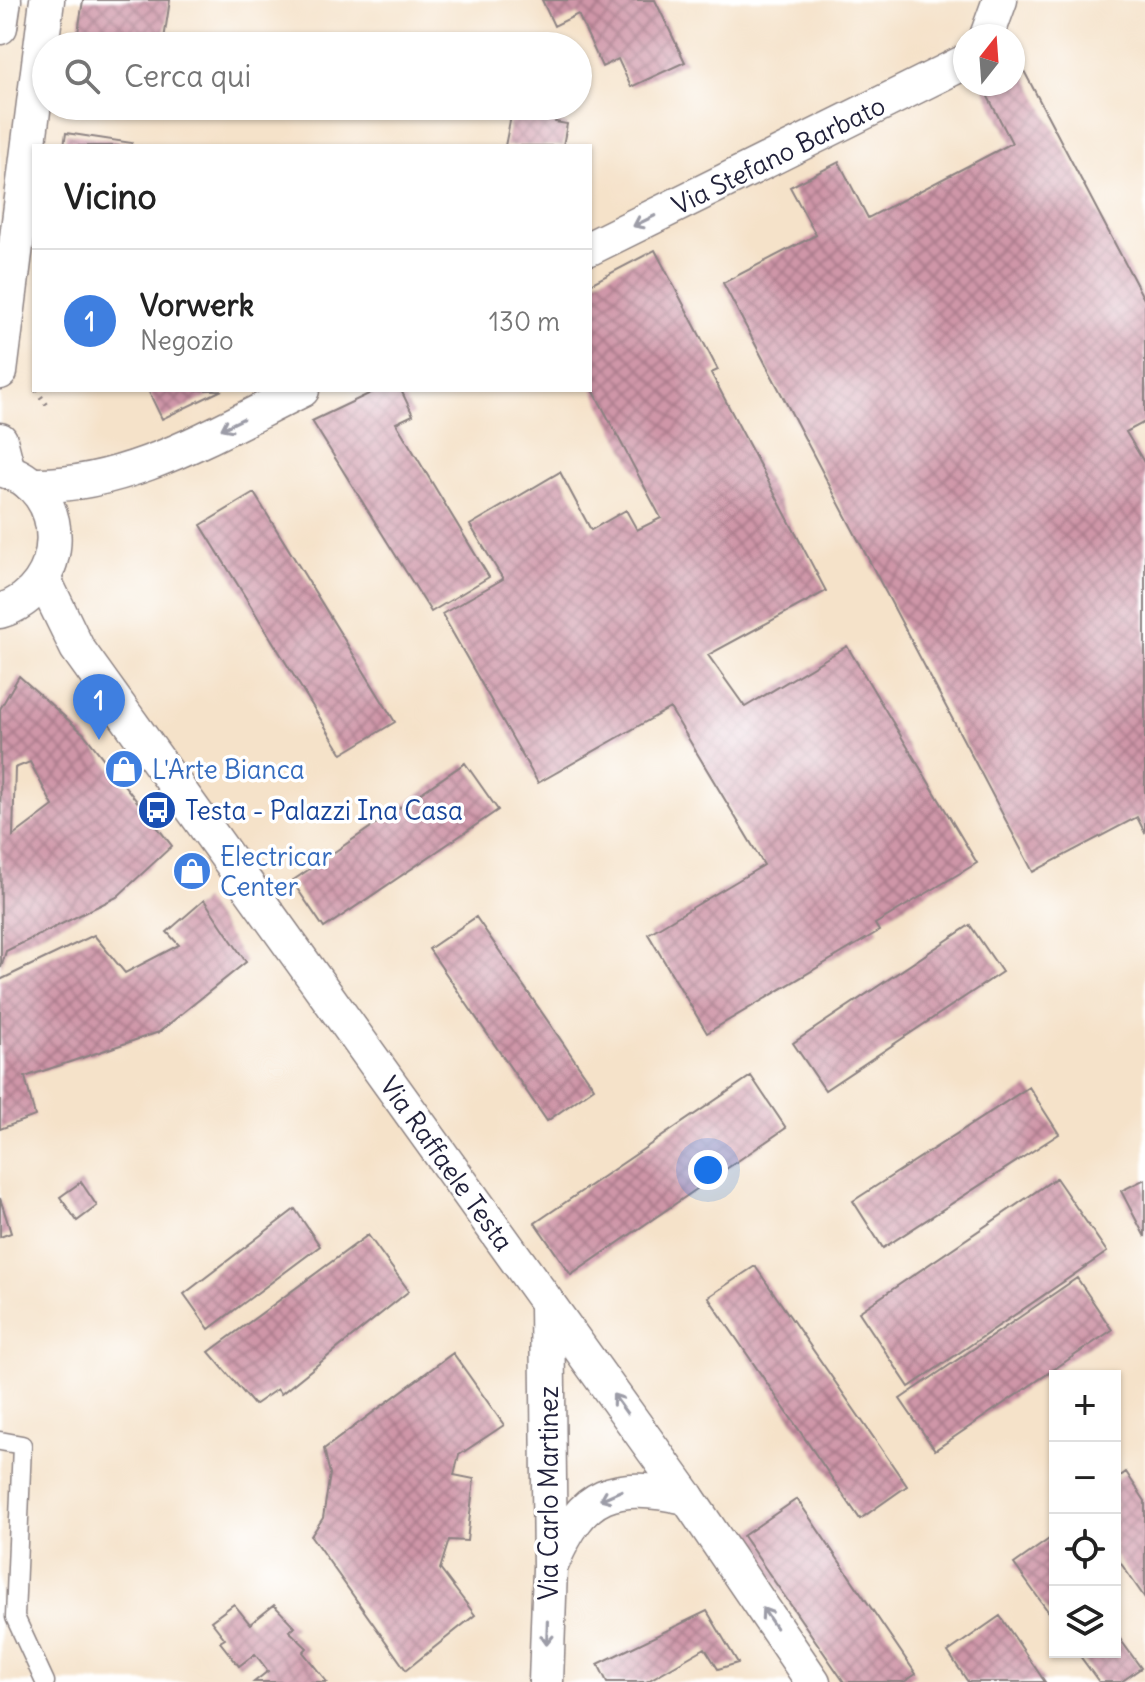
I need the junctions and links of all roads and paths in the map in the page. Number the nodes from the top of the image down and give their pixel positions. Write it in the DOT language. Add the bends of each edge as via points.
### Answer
graph roads {
  1 [pos="4,0"];
  2 [pos="47,0"];
  3 [pos="0,27"];
  4 [pos="43,32"];
  5 [pos="953,68"];
  6 [pos="32,119"];
  7 [pos="592,247"];
  8 [pos="0,372"];
  9 [pos="37,392"];
  10 [pos="298,392"];
  11 [pos="49,408"];
  12 [pos="10,466"];
  13 [pos="44,580"];
  14 [pos="6,610"];
  15 [pos="77,648"];
  16 [pos="547,1304"];
  17 [pos="0,1441"];
  18 [pos="687,1497"];
  19 [pos="550,1568"];
  20 [pos="45,1682"];
  21 [pos="546,1682"];
  22 [pos="813,1682"];
  1 -- 3 [label="street"];
  2 -- 4 [label="street"];
  5 -- 7 [label="street, Via Stefano Barbato, one-way"];
  6 -- 8 [label="street"];
  9 -- 11 [label="path"];
  10 -- 12 [label="street, one-way" via="169,456 86,480"];
  12 -- 13 [label="street" via="46,505 55,538"];
  13 -- 14 [label="street" via="34,593"];
  13 -- 15 [label="street, Via Raffaele Testa"];
  14 -- 15 [label="street, Via Raffaele Testa" via="51,626"];
  15 -- 16 [label="street, Via Raffaele Testa"];
  18 -- 16 [label="street, Via Raffaele Testa, one-way"];
  16 -- 19 [label="street, Via Carlo Martinez"];
  17 -- 20 [label="lane" via="22,1445 15,1617"];
  18 -- 19 [label="street, one-way" via="633,1488 613,1491 589,1506 566,1532"];
  22 -- 18 [label="street, Via Raffaele Testa, one-way"];
  19 -- 21 [label="street, Via Carlo Martinez, one-way"];
}
